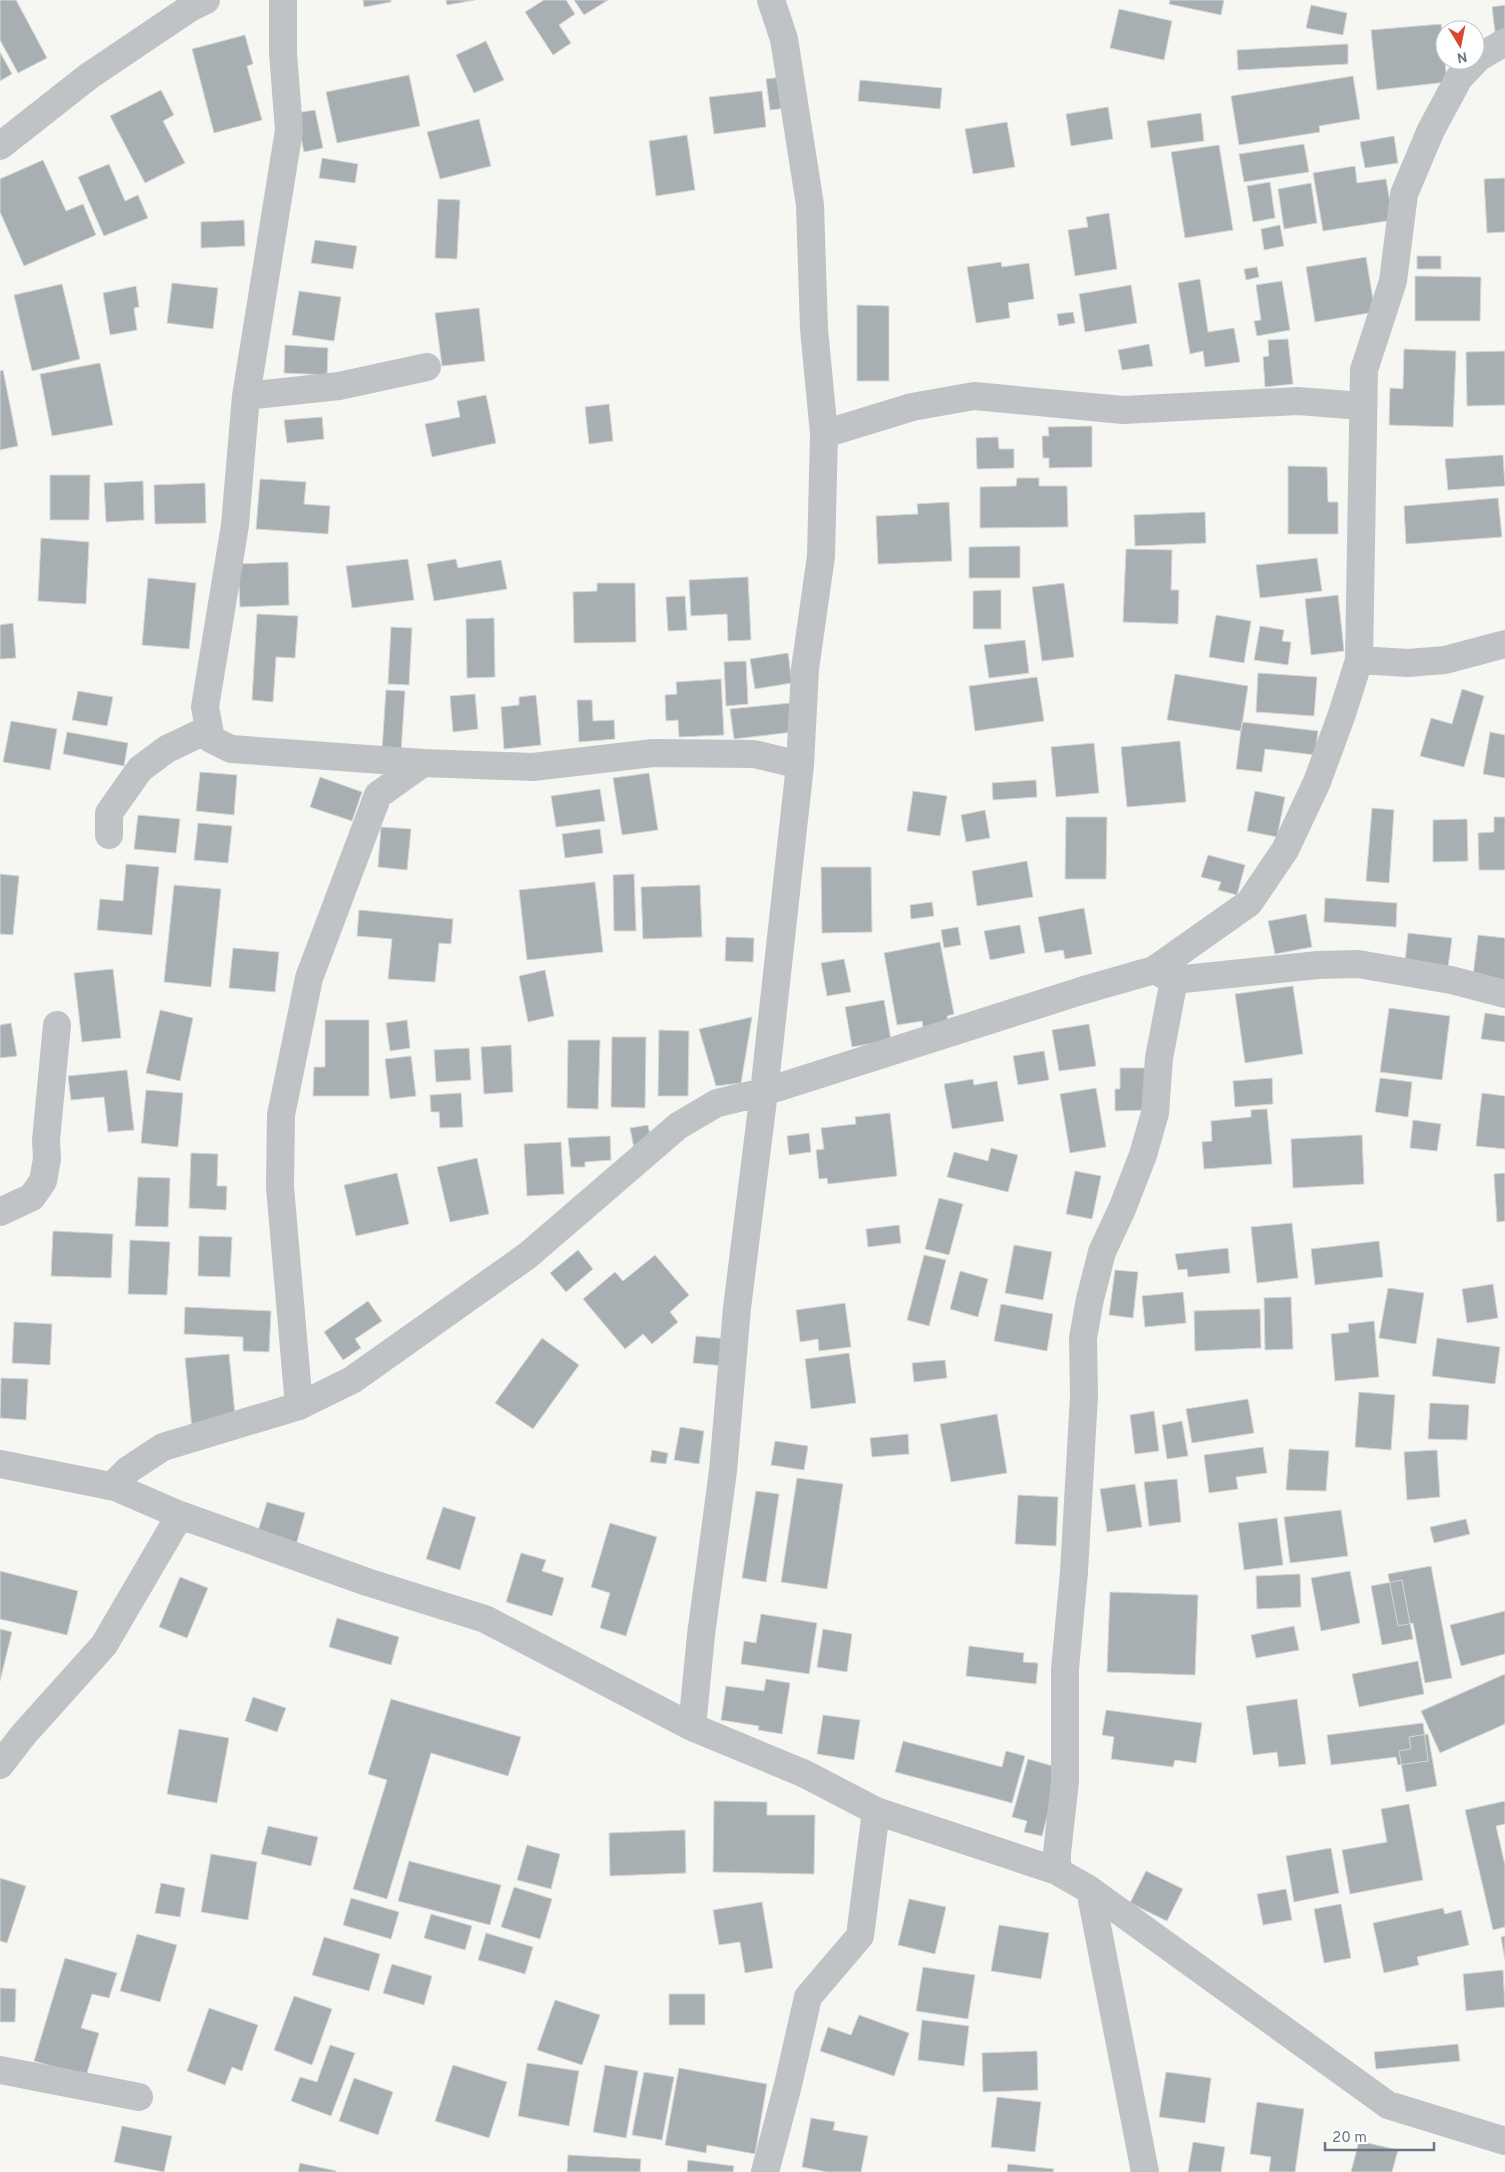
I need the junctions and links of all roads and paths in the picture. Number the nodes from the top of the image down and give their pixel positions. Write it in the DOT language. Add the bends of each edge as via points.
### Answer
graph roads {
  1 [pos="206,0"];
  2 [pos="283,0"];
  3 [pos="771,0"];
  4 [pos="1505,42"];
  5 [pos="0,146"];
  6 [pos="427,367"];
  7 [pos="246,396"];
  8 [pos="1362,406"];
  9 [pos="824,434"];
  10 [pos="1505,644"];
  11 [pos="1359,660"];
  12 [pos="209,729"];
  13 [pos="423,763"];
  14 [pos="800,766"];
  15 [pos="108,835"];
  16 [pos="1164,975"];
  17 [pos="1505,994"];
  18 [pos="57,1025"];
  19 [pos="764,1092"];
  20 [pos="0,1212"];
  21 [pos="299,1406"];
  22 [pos="0,1464"];
  23 [pos="114,1487"];
  24 [pos="180,1514"];
  25 [pos="692,1727"];
  26 [pos="0,1765"];
  27 [pos="876,1811"];
  28 [pos="1057,1871"];
  29 [pos="1090,1890"];
  30 [pos="0,2070"];
  31 [pos="138,2097"];
  32 [pos="1505,2141"];
  33 [pos="765,2172"];
  34 [pos="1145,2172"];
  1 -- 5 [label="street" via="89,76"];
  2 -- 7 [label="street" via="289,130"];
  3 -- 9 [label="street" via="784,39 810,205 814,330"];
  4 -- 8 [label="street" via="1478,58 1459,78 1431,130 1404,194 1393,280 1364,370"];
  6 -- 7 [label="street" via="339,386"];
  7 -- 12 [label="street" via="235,525 205,707"];
  8 -- 9 [label="street" via="1298,401 1123,410 974,396 912,407"];
  8 -- 11 [label="street"];
  9 -- 14 [label="street" via="821,556 805,669"];
  10 -- 11 [label="street" via="1445,660 1408,663"];
  11 -- 16 [label="street" via="1317,782 1285,850 1249,903"];
  12 -- 13 [label="street" via="211,739 232,749"];
  12 -- 15 [label="street" via="167,750 140,770 109,813"];
  13 -- 14 [label="street" via="533,767 662,753 754,754"];
  13 -- 21 [label="street" via="378,795 370,814 308,978 281,1115 280,1187"];
  14 -- 19 [label="street"];
  16 -- 17 [label="street" via="1358,964 1451,980"];
  16 -- 19 [label="street" via="1084,990"];
  16 -- 28 [label="street" via="1155,1113 1139,1164 1102,1252 1084,1338 1074,1572 1065,1669 1065,1772"];
  18 -- 20 [label="street" via="43,1181 32,1197"];
  19 -- 21 [label="street" via="718,1103 678,1126 527,1256 352,1380"];
  19 -- 25 [label="street"];
  21 -- 23 [label="street" via="163,1447 128,1470"];
  22 -- 23 [label="street"];
  23 -- 24 [label="street"];
  24 -- 25 [label="street" via="367,1582 485,1619"];
  24 -- 26 [label="street" via="104,1644"];
  25 -- 27 [label="street" via="805,1774"];
  27 -- 28 [label="street"];
  27 -- 33 [label="street" via="860,1936 808,1997"];
  28 -- 29 [label="street"];
  29 -- 32 [label="street" via="1388,2104"];
  29 -- 34 [label="street"];
  30 -- 31 [label="street"];
}
